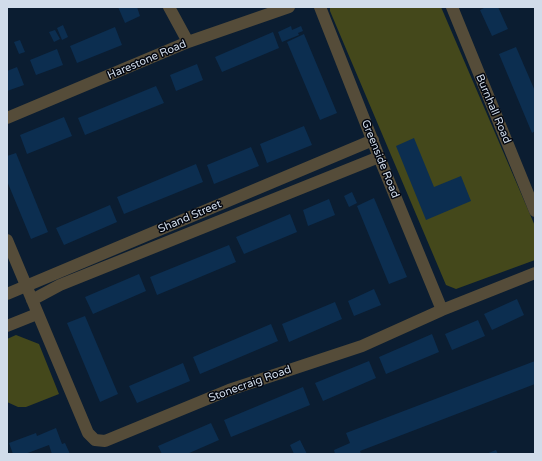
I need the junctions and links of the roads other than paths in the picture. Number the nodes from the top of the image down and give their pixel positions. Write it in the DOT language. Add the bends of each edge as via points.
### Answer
graph roads {
  1 [pos="169,7"];
  2 [pos="289,7"];
  3 [pos="320,7"];
  4 [pos="452,7"];
  5 [pos="188,42"];
  6 [pos="7,118"];
  7 [pos="373,140"];
  8 [pos="379,157"];
  9 [pos="535,211"];
  10 [pos="7,240"];
  11 [pos="535,273"];
  12 [pos="26,286"];
  13 [pos="7,294"];
  14 [pos="32,300"];
  15 [pos="442,310"];
  16 [pos="37,314"];
  17 [pos="7,326"];
  1 -- 5 [label="street"];
  2 -- 5 [label="street, Harestone Road"];
  3 -- 7 [label="street, Greenside Road"];
  4 -- 9 [label="street, Burnhall Road"];
  5 -- 6 [label="street, Harestone Road"];
  7 -- 8 [label="street, Greenside Road"];
  7 -- 12 [label="street, Shand Street"];
  8 -- 14 [label="street, Shand Street" via="60,285"];
  8 -- 15 [label="street, Greenside Road"];
  10 -- 12 [label="street"];
  11 -- 15 [label="street, Stonecraig Road"];
  12 -- 13 [label="street, Shand Street"];
  12 -- 14 [label="street"];
  14 -- 16 [label="street"];
  15 -- 16 [label="street, Stonecraig Road" via="362,346 229,390 105,441 95,440 88,433"];
  16 -- 17 [label="street"];
}
